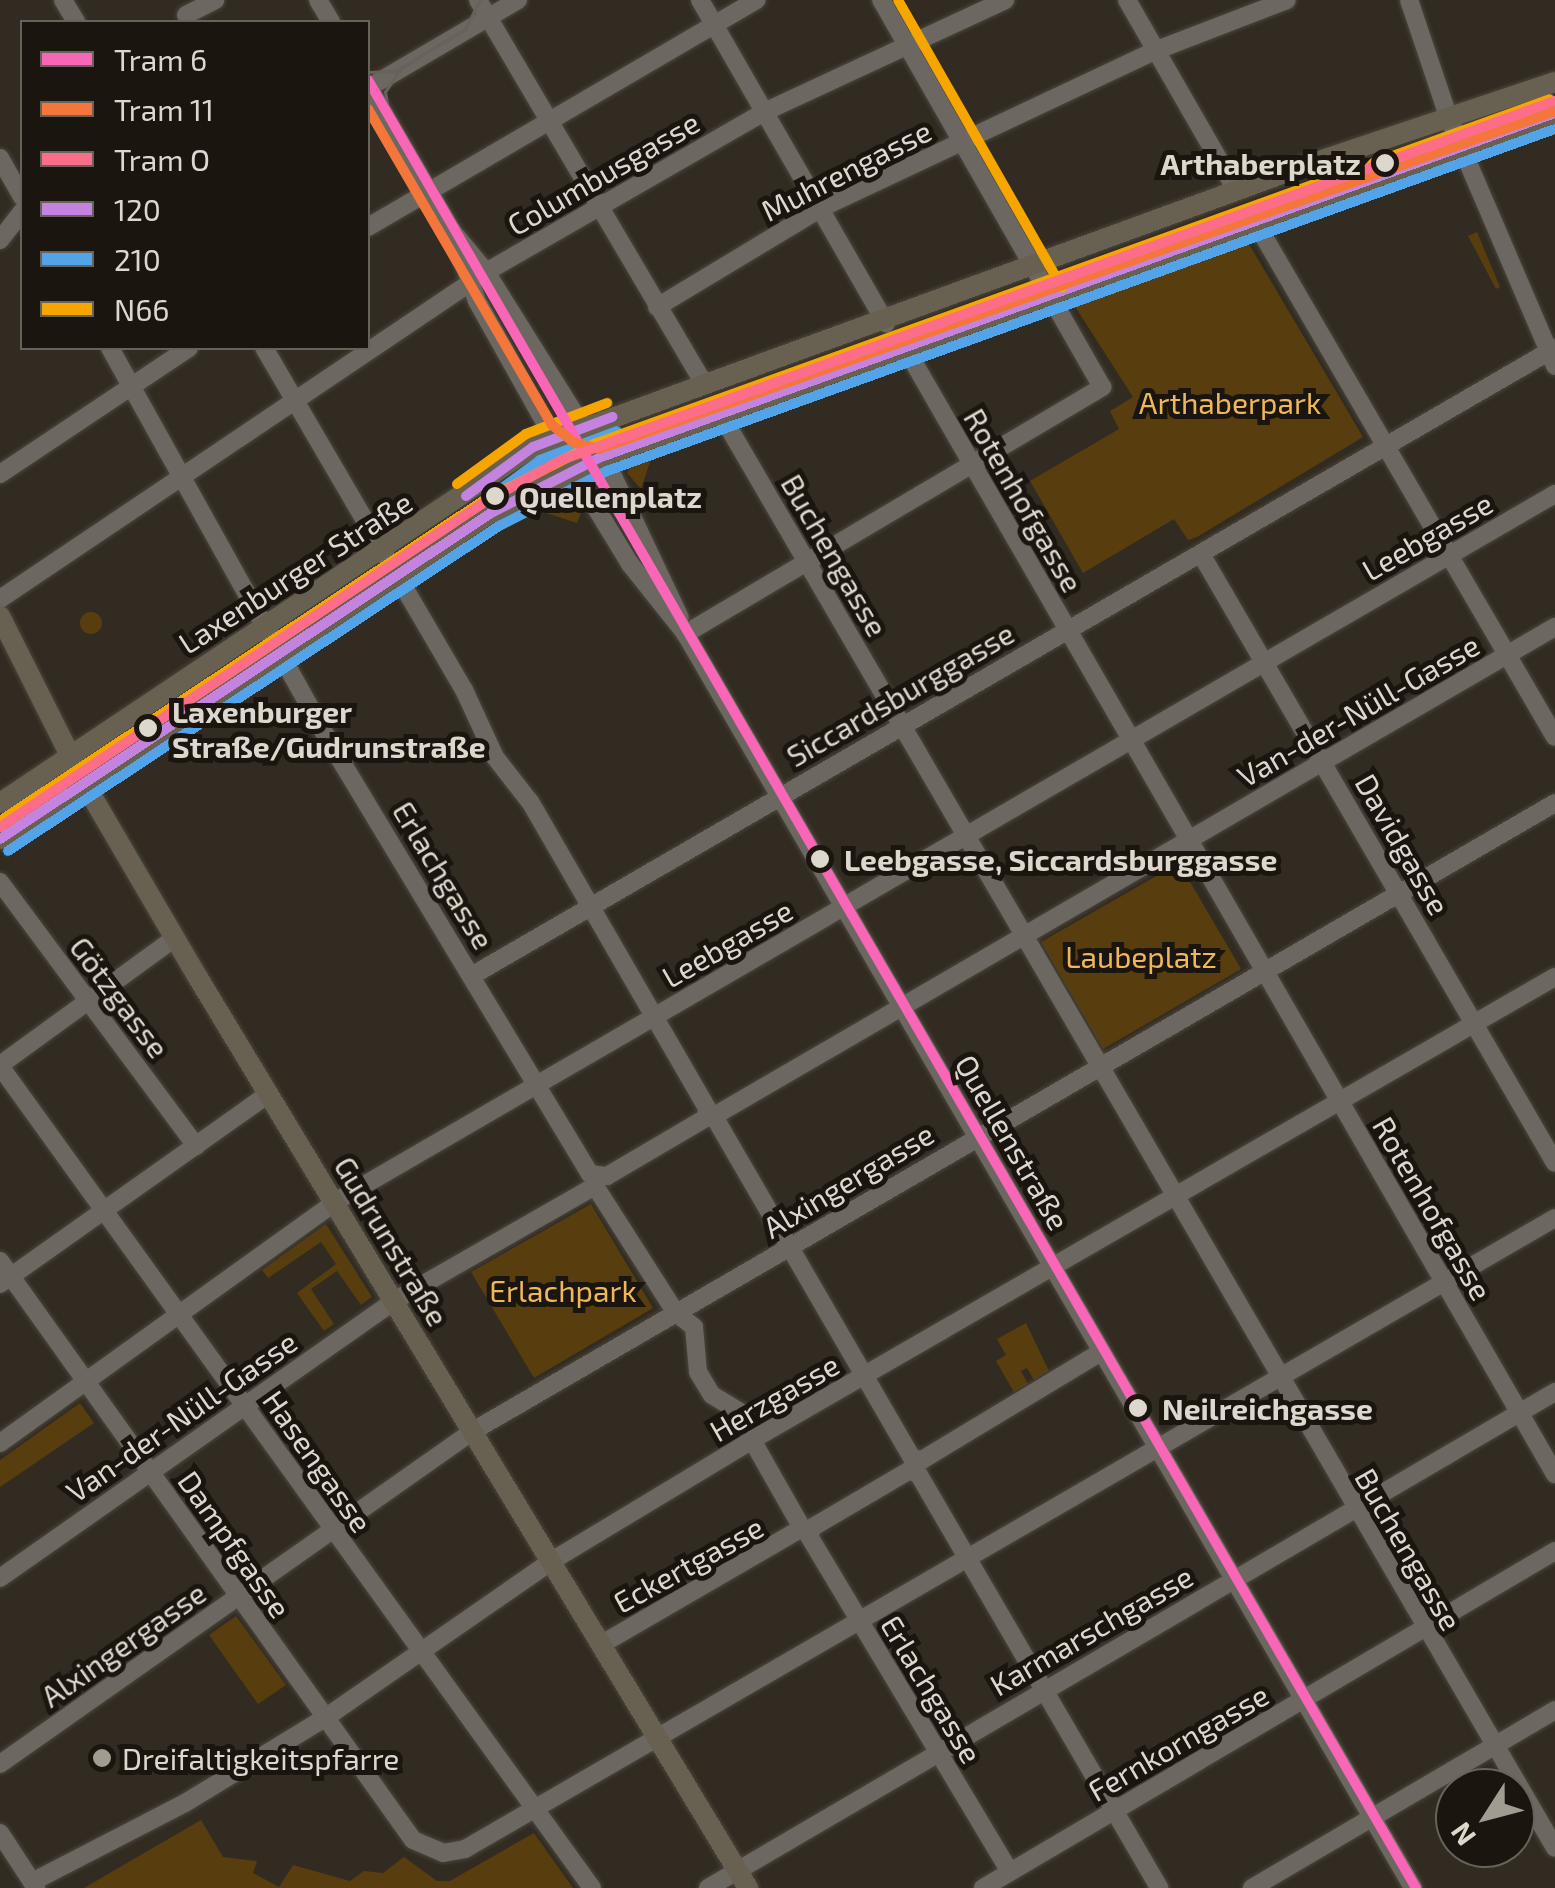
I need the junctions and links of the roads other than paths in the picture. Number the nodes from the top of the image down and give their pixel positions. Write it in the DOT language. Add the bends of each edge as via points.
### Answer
graph roads {
  1 [pos="215,0"];
  2 [pos="478,0"];
  3 [pos="518,0"];
  4 [pos="700,0"];
  5 [pos="757,0"];
  6 [pos="881,0"];
  7 [pos="1005,0"];
  8 [pos="1127,0"];
  9 [pos="1288,0"];
  10 [pos="1409,0"];
  11 [pos="186,12"];
  12 [pos="489,18"];
  13 [pos="712,22"];
  14 [pos="909,48"];
  15 [pos="1157,50"];
  16 [pos="1555,82"];
  17 [pos="370,86"];
  18 [pos="370,90"];
  19 [pos="764,112"];
  20 [pos="1555,113"];
  21 [pos="548,116"];
  22 [pos="1448,116"];
  23 [pos="960,143"];
  24 [pos="1462,144"];
  25 [pos="0,158"];
  26 [pos="427,186"];
  27 [pos="1237,191"];
  28 [pos="20,193"];
  29 [pos="599,208"];
  30 [pos="821,208"];
  31 [pos="20,215"];
  32 [pos="1254,218"];
  33 [pos="370,225"];
  34 [pos="452,231"];
  35 [pos="0,240"];
  36 [pos="1028,267"];
  37 [pos="486,272"];
  38 [pos="470,284"];
  39 [pos="1049,295"];
  40 [pos="657,306"];
  41 [pos="886,323"];
  42 [pos="903,344"];
  43 [pos="111,350"];
  44 [pos="186,350"];
  45 [pos="265,350"];
  46 [pos="1553,355"];
  47 [pos="704,384"];
  48 [pos="132,386"];
  49 [pos="295,401"];
  50 [pos="719,411"];
  51 [pos="582,428"];
  52 [pos="554,440"];
  53 [pos="1385,443"];
  54 [pos="601,457"];
  55 [pos="972,465"];
  56 [pos="574,472"];
  57 [pos="0,474"];
  58 [pos="182,475"];
  59 [pos="1555,494"];
  60 [pos="384,550"];
  61 [pos="1200,554"];
  62 [pos="1450,555"];
  63 [pos="806,562"];
  64 [pos="398,574"];
  65 [pos="0,598"];
  66 [pos="0,616"];
  67 [pos="270,626"];
  68 [pos="1555,627"];
  69 [pos="1067,629"];
  70 [pos="685,634"];
  71 [pos="280,651"];
  72 [pos="1507,657"];
  73 [pos="1263,663"];
  74 [pos="902,724"];
  75 [pos="1130,737"];
  76 [pos="1555,737"];
  77 [pos="70,756"];
  78 [pos="1324,763"];
  79 [pos="83,782"];
  80 [pos="780,794"];
  81 [pos="1555,802"];
  82 [pos="0,804"];
  83 [pos="963,834"];
  84 [pos="0,839"];
  85 [pos="1188,839"];
  86 [pos="0,882"];
  87 [pos="1400,892"];
  88 [pos="590,905"];
  89 [pos="845,906"];
  90 [pos="1024,935"];
  91 [pos="175,938"];
  92 [pos="1266,969"];
  93 [pos="472,975"];
  94 [pos="1555,977"];
  95 [pos="88,1002"];
  96 [pos="902,1004"];
  97 [pos="653,1018"];
  98 [pos="1473,1024"];
  99 [pos="0,1066"];
  100 [pos="1101,1067"];
  101 [pos="538,1085"];
  102 [pos="268,1094"];
  103 [pos="1340,1101"];
  104 [pos="712,1115"];
  105 [pos="977,1135"];
  106 [pos="196,1146"];
  107 [pos="1555,1163"];
  108 [pos="1175,1196"];
  109 [pos="335,1202"];
  110 [pos="105,1212"];
  111 [pos="1555,1218"];
  112 [pos="788,1247"];
  113 [pos="1054,1268"];
  114 [pos="4,1274"];
  115 [pos="1444,1282"];
  116 [pos="394,1301"];
  117 [pos="676,1313"];
  118 [pos="179,1314"];
  119 [pos="1102,1352"];
  120 [pos="864,1377"];
  121 [pos="1279,1377"];
  122 [pos="86,1381"];
  123 [pos="1555,1392"];
  124 [pos="245,1406"];
  125 [pos="1519,1413"];
  126 [pos="474,1431"];
  127 [pos="752,1440"];
  128 [pos="0,1443"];
  129 [pos="1158,1448"];
  130 [pos="914,1466"];
  131 [pos="151,1472"];
  132 [pos="1555,1474"];
  133 [pos="1353,1508"];
  134 [pos="331,1529"];
  135 [pos="805,1532"];
  136 [pos="1555,1551"];
  137 [pos="968,1556"];
  138 [pos="550,1562"];
  139 [pos="0,1578"];
  140 [pos="1235,1578"];
  141 [pos="238,1596"];
  142 [pos="858,1620"];
  143 [pos="1422,1629"];
  144 [pos="600,1645"];
  145 [pos="420,1650"];
  146 [pos="1043,1690"];
  147 [pos="1304,1700"];
  148 [pos="1555,1710"];
  149 [pos="325,1718"];
  150 [pos="656,1736"];
  151 [pos="1493,1746"];
  152 [pos="938,1753"];
  153 [pos="0,1764"];
  154 [pos="534,1808"];
  155 [pos="1114,1811"];
  156 [pos="1372,1817"];
  157 [pos="0,1833"];
  158 [pos="1554,1848"];
  159 [pos="1010,1872"];
  160 [pos="743,1879"];
  161 [pos="34,1885"];
  162 [pos="592,1888"];
  163 [pos="708,1888"];
  164 [pos="983,1888"];
  165 [pos="1159,1888"];
  166 [pos="1252,1888"];
  167 [pos="1413,1888"];
  1 -- 11 [label="street"];
  2 -- 12 [label="street"];
  3 -- 12 [label="street"];
  4 -- 13 [label="street"];
  5 -- 13 [label="street"];
  6 -- 14 [label="street"];
  7 -- 14 [label="street, Columbusgasse"];
  8 -- 15 [label="street"];
  9 -- 15 [label="street, Muhrengasse"];
  10 -- 22 [label="street"];
  12 -- 17 [label="street"];
  12 -- 21 [label="street"];
  13 -- 19 [label="street"];
  13 -- 21 [label="street"];
  14 -- 19 [label="street, Columbusgasse"];
  14 -- 23 [label="street"];
  15 -- 23 [label="street, Muhrengasse"];
  15 -- 27 [label="street"];
  16 -- 22 [label="main road"];
  18 -- 26 [label="street, Quellenstraße"];
  19 -- 29 [label="street, Columbusgasse"];
  19 -- 30 [label="street"];
  20 -- 24 [label="main road"];
  21 -- 26 [label="street"];
  21 -- 29 [label="street"];
  22 -- 24 [label="street"];
  22 -- 27 [label="main road"];
  23 -- 30 [label="street, Muhrengasse"];
  23 -- 36 [label="street"];
  24 -- 32 [label="main road"];
  24 -- 46 [label="street"];
  25 -- 28 [label="street"];
  26 -- 33 [label="street"];
  26 -- 34 [label="street, Quellenstraße"];
  27 -- 36 [label="main road"];
  29 -- 37 [label="street, Columbusgasse"];
  29 -- 40 [label="street"];
  30 -- 40 [label="street, Muhrengasse"];
  30 -- 41 [label="street"];
  31 -- 35 [label="street"];
  32 -- 39 [label="main road"];
  32 -- 53 [label="street"];
  34 -- 37 [label="street, Quellenstraße"];
  34 -- 38 [label="street, Quellenstraße"];
  36 -- 39 [label="street"];
  36 -- 41 [label="main road, Laxenburger Straße"];
  37 -- 38 [label="street, Columbusgasse"];
  37 -- 51 [label="street, Quellenstraße"];
  38 -- 49 [label="street, Columbusgasse"];
  38 -- 52 [label="street, Quellenstraße"];
  39 -- 42 [label="main road, Laxenburger Straße"];
  39 -- 55 [label="street" via="1102,388"];
  40 -- 47 [label="street"];
  41 -- 47 [label="main road, Laxenburger Straße"];
  42 -- 50 [label="main road, Laxenburger Straße"];
  42 -- 55 [label="street, Rotenhofgasse"];
  43 -- 48 [label="street, Erlachgasse"];
  44 -- 48 [label="street"];
  45 -- 49 [label="street"];
  46 -- 53 [label="street"];
  47 -- 51 [label="main road, Laxenburger Straße"];
  48 -- 57 [label="street"];
  48 -- 58 [label="street, Erlachgasse"];
  49 -- 58 [label="street, Columbusgasse"];
  49 -- 60 [label="street"];
  50 -- 54 [label="main road, Laxenburger Straße"];
  50 -- 63 [label="street, Buchengasse"];
  51 -- 52 [label="main road, Laxenburger Straße"];
  51 -- 54 [label="street, Quellenstraße"];
  52 -- 56 [label="street, Quellenstraße"];
  52 -- 60 [label="main road, Laxenburger Straße"];
  53 -- 61 [label="street"];
  53 -- 62 [label="street"];
  54 -- 56 [label="main road, Laxenburger Straße"];
  54 -- 70 [label="street, Quellenstraße" via="668,585"];
  55 -- 63 [label="street"];
  55 -- 69 [label="street, Rotenhofgasse"];
  56 -- 64 [label="main road, Laxenburger Straße" via="498,509"];
  56 -- 70 [label="street, Quellenstraße" via="630,564"];
  58 -- 65 [label="street, Columbusgasse"];
  58 -- 67 [label="street, Erlachgasse"];
  59 -- 62 [label="street, Leebgasse"];
  60 -- 64 [label="street"];
  60 -- 67 [label="main road, Laxenburger Straße"];
  61 -- 69 [label="street, Siccardsburggasse"];
  61 -- 73 [label="street, Davidgasse"];
  62 -- 72 [label="street"];
  62 -- 73 [label="street, Leebgasse"];
  63 -- 70 [label="street"];
  63 -- 74 [label="street, Buchengasse"];
  64 -- 71 [label="main road, Laxenburger Straße"];
  64 -- 88 [label="street" via="484,738"];
  66 -- 77 [label="main road, Gudrunstraße"];
  67 -- 71 [label="street, Erlachgasse"];
  67 -- 77 [label="main road, Laxenburger Straße"];
  68 -- 72 [label="street, Van-der-Nüll-Gasse"];
  69 -- 74 [label="street, Siccardsburggasse"];
  69 -- 75 [label="street, Rotenhofgasse"];
  70 -- 80 [label="street, Quellenstraße"];
  71 -- 79 [label="main road, Laxenburger Straße"];
  71 -- 93 [label="street, Erlachgasse"];
  72 -- 76 [label="street"];
  72 -- 78 [label="street, Van-der-Nüll-Gasse"];
  73 -- 75 [label="street, Leebgasse"];
  73 -- 78 [label="street, Davidgasse"];
  74 -- 80 [label="street, Siccardsburggasse"];
  74 -- 83 [label="street, Buchengasse"];
  75 -- 83 [label="street, Leebgasse"];
  75 -- 85 [label="street, Rotenhofgasse"];
  77 -- 79 [label="main road, Gudrunstraße"];
  77 -- 82 [label="main road, Laxenburger Straße"];
  78 -- 85 [label="street, Van-der-Nüll-Gasse"];
  78 -- 87 [label="street, Davidgasse"];
  79 -- 84 [label="main road, Laxenburger Straße"];
  79 -- 91 [label="main road, Gudrunstraße"];
  80 -- 88 [label="street, Siccardsburggasse"];
  80 -- 89 [label="street, Quellenstraße"];
  81 -- 87 [label="street"];
  83 -- 89 [label="street, Leebgasse"];
  83 -- 90 [label="street, Buchengasse"];
  85 -- 90 [label="street"];
  85 -- 92 [label="street"];
  86 -- 95 [label="street, Götzgasse"];
  87 -- 92 [label="street"];
  87 -- 98 [label="street, Davidgasse"];
  88 -- 93 [label="street, Siccardsburggasse"];
  88 -- 97 [label="street"];
  89 -- 96 [label="street, Quellenstraße"];
  89 -- 97 [label="street, Leebgasse"];
  90 -- 96 [label="street"];
  90 -- 100 [label="street"];
  91 -- 95 [label="street"];
  91 -- 102 [label="main road, Gudrunstraße"];
  92 -- 100 [label="street"];
  92 -- 103 [label="street, Rotenhofgasse"];
  93 -- 101 [label="street, Erlachgasse"];
  94 -- 98 [label="street, Herzgasse"];
  95 -- 99 [label="street"];
  95 -- 106 [label="street, Götzgasse"];
  96 -- 104 [label="street"];
  96 -- 105 [label="street, Quellenstraße"];
  97 -- 101 [label="street, Leebgasse"];
  97 -- 104 [label="street"];
  98 -- 103 [label="street, Herzgasse"];
  98 -- 107 [label="street, Davidgasse"];
  99 -- 110 [label="street, Hasengasse"];
  100 -- 105 [label="street, Alxingergasse"];
  100 -- 108 [label="street, Buchengasse"];
  101 -- 104 [label="street, Erlachgasse" via="598,1178"];
  101 -- 109 [label="street, Leebgasse"];
  102 -- 106 [label="street"];
  102 -- 109 [label="main road, Gudrunstraße"];
  103 -- 108 [label="street, Herzgasse"];
  103 -- 115 [label="street, Rotenhofgasse"];
  104 -- 112 [label="street"];
  105 -- 112 [label="street, Alxingergasse"];
  105 -- 113 [label="street, Quellenstraße"];
  106 -- 110 [label="street"];
  108 -- 113 [label="street, Herzgasse"];
  108 -- 121 [label="street, Buchengasse"];
  109 -- 116 [label="main road, Gudrunstraße"];
  109 -- 118 [label="street, Leebgasse"];
  110 -- 114 [label="street"];
  110 -- 118 [label="street, Hasengasse"];
  111 -- 115 [label="street"];
  112 -- 117 [label="street, Alxingergasse"];
  112 -- 120 [label="street"];
  113 -- 119 [label="street, Quellenstraße"];
  113 -- 120 [label="street, Herzgasse"];
  114 -- 122 [label="street, Dampfgasse"];
  115 -- 121 [label="street"];
  115 -- 125 [label="street, Rotenhofgasse"];
  116 -- 117 [label="street, Van-der-Nüll-Gasse" via="590,1186 605,1195"];
  116 -- 124 [label="street, Van-der-Nüll-Gasse"];
  116 -- 126 [label="main road, Gudrunstraße"];
  117 -- 126 [label="street, Alxingergasse"];
  117 -- 127 [label="street, Erlachgasse" via="694,1327 698,1372 712,1395 750,1418"];
  118 -- 122 [label="street, Leebgasse"];
  118 -- 124 [label="street, Hasengasse"];
  119 -- 129 [label="street, Quellenstraße"];
  119 -- 130 [label="street, Eckertgasse"];
  120 -- 127 [label="street, Herzgasse"];
  120 -- 130 [label="street"];
  121 -- 129 [label="street"];
  121 -- 133 [label="street, Buchengasse"];
  122 -- 128 [label="street, Leebgasse"];
  122 -- 131 [label="street, Dampfgasse"];
  123 -- 125 [label="street, Karmarschgasse"];
  124 -- 131 [label="street, Van-der-Nüll-Gasse"];
  124 -- 134 [label="street, Hasengasse"];
  125 -- 132 [label="street, Rotenhofgasse"];
  125 -- 133 [label="street, Karmarschgasse"];
  126 -- 134 [label="street, Alxingergasse"];
  126 -- 138 [label="main road, Gudrunstraße"];
  127 -- 135 [label="street, Erlachgasse"];
  127 -- 138 [label="street, Herzgasse"];
  129 -- 137 [label="street"];
  129 -- 140 [label="street, Quellenstraße"];
  130 -- 135 [label="street, Eckertgasse"];
  130 -- 137 [label="street"];
  131 -- 139 [label="street, Van-der-Nüll-Gasse"];
  131 -- 141 [label="street, Dampfgasse"];
  133 -- 140 [label="street, Karmarschgasse"];
  133 -- 143 [label="street, Buchengasse"];
  134 -- 141 [label="street, Alxingergasse"];
  134 -- 145 [label="street, Hasengasse"];
  135 -- 142 [label="street, Erlachgasse"];
  135 -- 144 [label="street, Eckertgasse"];
  136 -- 143 [label="street, Fernkorngasse"];
  137 -- 142 [label="street"];
  137 -- 146 [label="street"];
  138 -- 144 [label="main road, Gudrunstraße"];
  138 -- 145 [label="street, Herzgasse"];
  140 -- 146 [label="street, Karmarschgasse"];
  140 -- 147 [label="street, Quellenstraße"];
  141 -- 149 [label="street, Dampfgasse"];
  141 -- 153 [label="street, Alxingergasse"];
  142 -- 150 [label="street"];
  142 -- 152 [label="street, Erlachgasse"];
  143 -- 147 [label="street, Fernkorngasse"];
  143 -- 151 [label="street, Buchengasse"];
  144 -- 150 [label="main road, Gudrunstraße"];
  145 -- 149 [label="street, Herzgasse"];
  145 -- 154 [label="street, Hasengasse"];
  146 -- 152 [label="street, Karmarschgasse"];
  146 -- 155 [label="street"];
  147 -- 155 [label="street, Fernkorngasse"];
  147 -- 156 [label="street, Quellenstraße"];
  148 -- 151 [label="street"];
  149 -- 154 [label="street, Dampfgasse" via="413,1840 432,1851 464,1848"];
  149 -- 161 [label="street, Herzgasse"];
  150 -- 154 [label="street"];
  150 -- 160 [label="main road, Gudrunstraße"];
  151 -- 156 [label="street"];
  151 -- 158 [label="street, Buchengasse"];
  152 -- 159 [label="street, Erlachgasse"];
  152 -- 160 [label="street, Karmarschgasse"];
  154 -- 162 [label="street, Hasengasse"];
  155 -- 159 [label="street, Fernkorngasse"];
  155 -- 165 [label="street"];
  156 -- 166 [label="street"];
  156 -- 167 [label="street, Quellenstraße"];
  157 -- 161 [label="street"];
  159 -- 164 [label="street, Fernkorngasse"];
  160 -- 163 [label="street, Karmarschgasse"];
}
